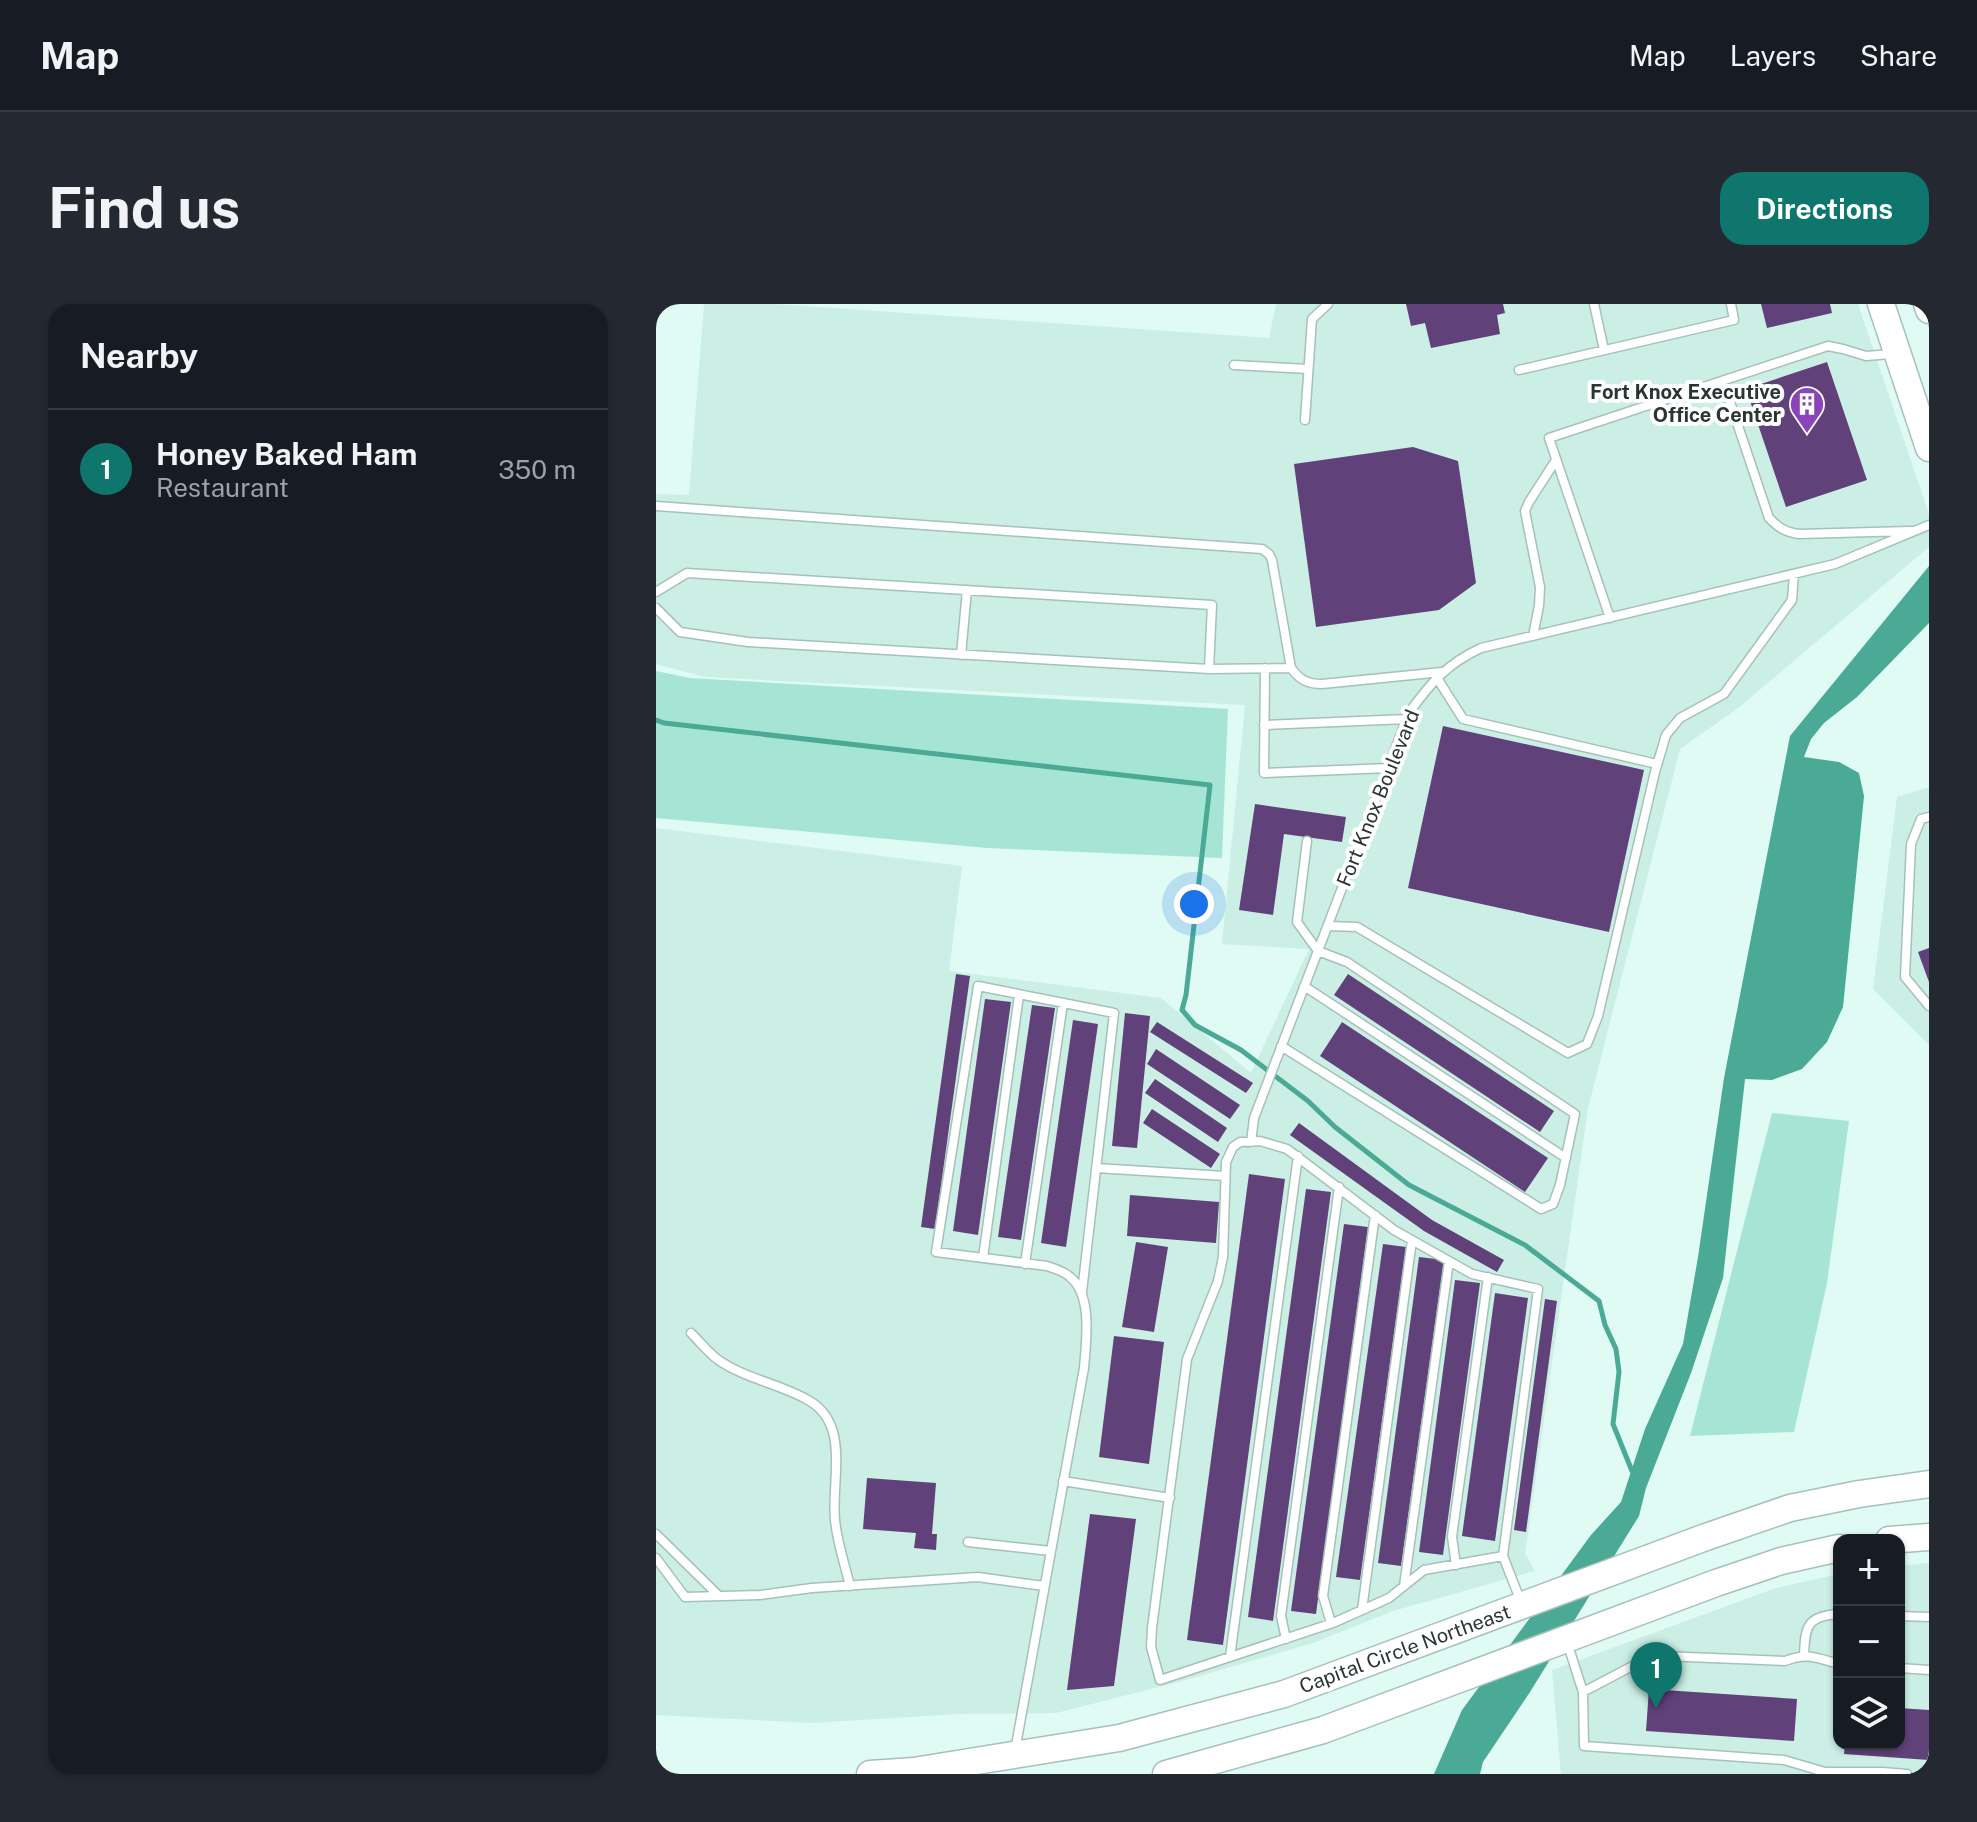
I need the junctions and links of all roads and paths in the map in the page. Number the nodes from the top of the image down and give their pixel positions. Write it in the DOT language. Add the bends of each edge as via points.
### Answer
graph roads {
  1 [pos="1328,304"];
  2 [pos="1594,304"];
  3 [pos="1731,304"];
  4 [pos="1881,304"];
  5 [pos="1927,304"];
  6 [pos="1929,310"];
  7 [pos="1604,350"];
  8 [pos="1897,354"];
  9 [pos="1234,365"];
  10 [pos="1308,369"];
  11 [pos="1519,370"];
  12 [pos="1723,381"];
  13 [pos="1305,420"];
  14 [pos="1929,448"];
  15 [pos="1556,460"];
  16 [pos="656,506"];
  17 [pos="1929,525"];
  18 [pos="1915,531"];
  19 [pos="1794,574"];
  20 [pos="967,590"];
  21 [pos="656,592"];
  22 [pos="656,608"];
  23 [pos="1610,618"];
  24 [pos="1533,636"];
  25 [pos="961,655"];
  26 [pos="1265,668"];
  27 [pos="1291,668"];
  28 [pos="1209,669"];
  29 [pos="1440,675"];
  30 [pos="1407,719"];
  31 [pos="1264,725"];
  32 [pos="1657,764"];
  33 [pos="1389,768"];
  34 [pos="1929,817"];
  35 [pos="1307,841"];
  36 [pos="1328,926"];
  37 [pos="1318,951"];
  38 [pos="1304,986"];
  39 [pos="1019,995"];
  40 [pos="1063,1003"];
  41 [pos="1929,1006"];
  42 [pos="1281,1046"];
  43 [pos="1251,1142"];
  44 [pos="1298,1156"];
  45 [pos="1566,1158"];
  46 [pos="1096,1168"];
  47 [pos="1225,1176"];
  48 [pos="1339,1187"];
  49 [pos="1375,1215"];
  50 [pos="1412,1240"];
  51 [pos="983,1258"];
  52 [pos="1449,1261"];
  53 [pos="1025,1264"];
  54 [pos="1488,1277"];
  55 [pos="1082,1292"];
  56 [pos="691,1333"];
  57 [pos="1063,1481"];
  58 [pos="1927,1482"];
  59 [pos="1170,1498"];
  60 [pos="656,1534"];
  61 [pos="1929,1537"];
  62 [pos="1905,1539"];
  63 [pos="968,1542"];
  64 [pos="1833,1549"];
  65 [pos="1051,1551"];
  66 [pos="1503,1556"];
  67 [pos="656,1558"];
  68 [pos="1456,1565"];
  69 [pos="850,1586"];
  70 [pos="1044,1586"];
  71 [pos="1404,1586"];
  72 [pos="1551,1595"];
  73 [pos="719,1596"];
  74 [pos="1522,1606"];
  75 [pos="1362,1610"];
  76 [pos="1833,1615"];
  77 [pos="1905,1616"];
  78 [pos="1929,1617"];
  79 [pos="1331,1623"];
  80 [pos="1566,1638"];
  81 [pos="1286,1639"];
  82 [pos="1537,1649"];
  83 [pos="1804,1656"];
  84 [pos="1230,1657"];
  85 [pos="1833,1662"];
  86 [pos="1905,1668"];
  87 [pos="1929,1670"];
  88 [pos="1583,1692"];
  89 [pos="1013,1765"];
  90 [pos="870,1774"];
  91 [pos="1166,1774"];
  92 [pos="1907,1774"];
  1 -- 10 [label="lane" via="1312,319"];
  2 -- 7 [label="lane"];
  3 -- 7 [label="lane" via="1734,320"];
  4 -- 8 [label="main road"];
  5 -- 6 [label="main road"];
  7 -- 11 [label="lane"];
  8 -- 12 [label="lane" via="1866,356 1828,346"];
  8 -- 14 [label="main road"];
  9 -- 10 [label="lane"];
  10 -- 13 [label="lane"];
  12 -- 15 [label="lane" via="1549,438"];
  12 -- 18 [label="lane" via="1769,518 1779,529 1799,534"];
  15 -- 23 [label="lane"];
  15 -- 24 [label="lane" via="1525,511 1540,587"];
  16 -- 27 [label="lane" via="1262,549 1272,560"];
  17 -- 18 [label="lane, Fort Knox Boulevard"];
  18 -- 19 [label="lane, Fort Knox Boulevard" via="1835,564"];
  19 -- 23 [label="lane, Fort Knox Boulevard"];
  19 -- 32 [label="lane" via="1792,600 1724,694 1680,718 1666,735"];
  20 -- 21 [label="lane" via="687,573"];
  20 -- 25 [label="lane"];
  20 -- 28 [label="lane" via="1212,605"];
  22 -- 25 [label="lane" via="680,632 707,637"];
  23 -- 24 [label="lane, Fort Knox Boulevard"];
  24 -- 29 [label="lane, Fort Knox Boulevard" via="1481,648"];
  25 -- 28 [label="lane"];
  26 -- 27 [label="lane"];
  26 -- 28 [label="lane"];
  26 -- 31 [label="lane"];
  27 -- 29 [label="lane" via="1311,684"];
  29 -- 30 [label="lane, Fort Knox Boulevard"];
  29 -- 32 [label="lane" via="1463,719"];
  30 -- 31 [label="lane"];
  30 -- 33 [label="lane, Fort Knox Boulevard"];
  31 -- 33 [label="lane" via="1264,773"];
  32 -- 36 [label="lane" via="1587,1044 1568,1053 1357,927"];
  33 -- 36 [label="lane, Fort Knox Boulevard"];
  34 -- 41 [label="lane" via="1921,819 1911,844 1905,977"];
  35 -- 37 [label="lane" via="1297,922"];
  36 -- 37 [label="lane, Fort Knox Boulevard"];
  37 -- 38 [label="lane, Fort Knox Boulevard"];
  37 -- 45 [label="lane" via="1347,962 1575,1114"];
  38 -- 42 [label="lane, Fort Knox Boulevard"];
  38 -- 45 [label="lane"];
  39 -- 40 [label="lane"];
  39 -- 51 [label="lane"];
  39 -- 51 [label="lane" via="978,986 936,1252"];
  40 -- 46 [label="lane" via="1114,1013"];
  40 -- 53 [label="lane"];
  42 -- 43 [label="lane, Fort Knox Boulevard" via="1254,1118"];
  42 -- 45 [label="lane" via="1541,1209 1553,1204"];
  43 -- 44 [label="lane"];
  43 -- 47 [label="lane" via="1233,1147"];
  44 -- 48 [label="lane"];
  44 -- 84 [label="lane"];
  46 -- 47 [label="lane"];
  46 -- 55 [label="lane"];
  47 -- 59 [label="lane" via="1221,1269 1187,1359"];
  48 -- 49 [label="lane"];
  48 -- 81 [label="lane" via="1281,1616"];
  49 -- 50 [label="lane"];
  49 -- 79 [label="lane" via="1323,1596"];
  50 -- 52 [label="lane"];
  50 -- 75 [label="lane"];
  51 -- 53 [label="lane"];
  52 -- 54 [label="lane"];
  52 -- 71 [label="lane"];
  53 -- 55 [label="lane" via="1061,1271"];
  54 -- 66 [label="lane" via="1538,1289"];
  54 -- 68 [label="lane" via="1452,1537"];
  55 -- 57 [label="lane" via="1084,1368"];
  56 -- 69 [label="lane" via="718,1360 810,1401 825,1415 835,1441 835,1520"];
  57 -- 59 [label="lane"];
  57 -- 65 [label="lane"];
  58 -- 72 [label="main road, Capital Circle Northeast" via="1790,1508"];
  59 -- 84 [label="lane" via="1152,1628 1160,1680"];
  60 -- 73 [label="lane"];
  61 -- 62 [label="main road"];
  63 -- 65 [label="lane"];
  64 -- 80 [label="main road" via="1781,1561"];
  65 -- 70 [label="lane"];
  66 -- 68 [label="lane"];
  66 -- 74 [label="lane"];
  67 -- 73 [label="lane" via="685,1597"];
  68 -- 71 [label="lane" via="1424,1570"];
  69 -- 70 [label="lane" via="978,1577"];
  69 -- 73 [label="lane"];
  70 -- 89 [label="lane"];
  71 -- 75 [label="lane"];
  72 -- 74 [label="main road, Capital Circle Northeast"];
  72 -- 80 [label="main road"];
  74 -- 82 [label="main road"];
  74 -- 89 [label="main road, Capital Circle Northeast" via="1284,1694"];
  75 -- 79 [label="lane"];
  76 -- 83 [label="lane" via="1808,1626"];
  77 -- 78 [label="lane"];
  79 -- 81 [label="lane"];
  80 -- 82 [label="main road"];
  80 -- 88 [label="lane"];
  81 -- 84 [label="lane"];
  82 -- 91 [label="main road" via="1323,1730"];
  83 -- 85 [label="lane"];
  83 -- 88 [label="lane" via="1785,1661 1662,1656"];
  86 -- 87 [label="lane"];
  88 -- 92 [label="lane" via="1584,1746 1784,1760 1825,1772"];
  89 -- 90 [label="main road, Capital Circle Northeast"];
}
